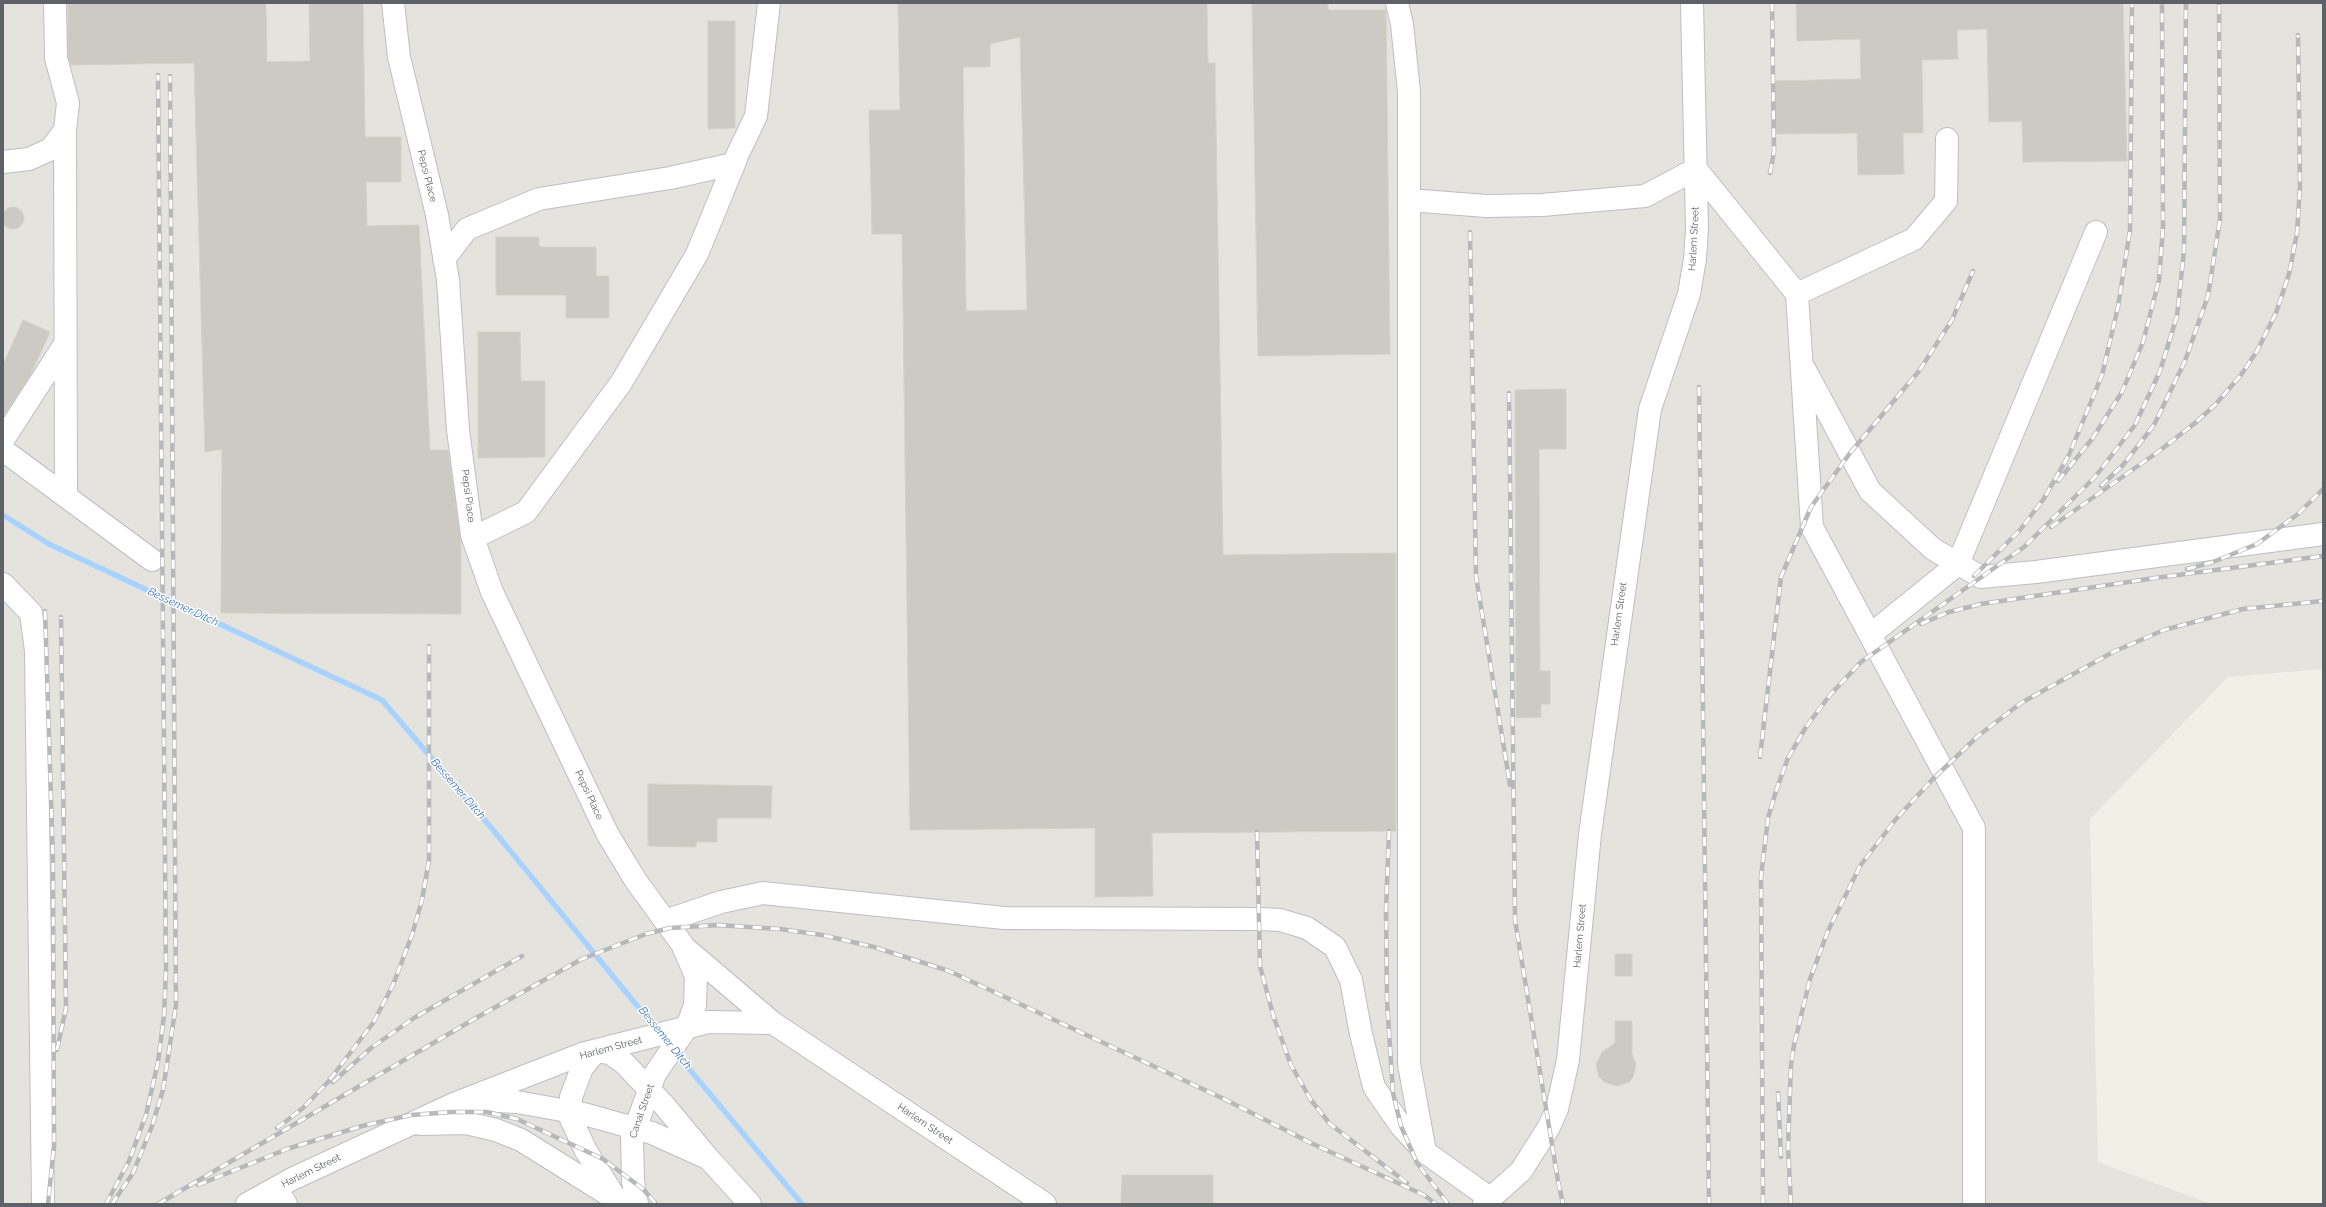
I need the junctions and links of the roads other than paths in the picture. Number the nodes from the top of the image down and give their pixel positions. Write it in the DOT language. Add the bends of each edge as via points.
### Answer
graph roads {
  1 [pos="55,3"];
  2 [pos="393,3"];
  3 [pos="769,3"];
  4 [pos="1397,3"];
  5 [pos="1692,3"];
  6 [pos="65,130"];
  7 [pos="1947,139"];
  8 [pos="736,159"];
  9 [pos="3,162"];
  10 [pos="1696,169"];
  11 [pos="1409,200"];
  12 [pos="2096,232"];
  13 [pos="444,259"];
  14 [pos="1796,294"];
  15 [pos="65,344"];
  16 [pos="1801,362"];
  17 [pos="3,440"];
  18 [pos="3,450"];
  19 [pos="66,494"];
  20 [pos="2323,534"];
  21 [pos="473,538"];
  22 [pos="152,560"];
  23 [pos="1958,564"];
  24 [pos="3,584"];
  25 [pos="1870,635"];
  26 [pos="665,921"];
  27 [pos="682,944"];
  28 [pos="773,1024"];
  29 [pos="687,1027"];
  30 [pos="596,1051"];
  31 [pos="522,1078"];
  32 [pos="649,1089"];
  33 [pos="467,1100"];
  34 [pos="509,1102"];
  35 [pos="571,1111"];
  36 [pos="411,1124"];
  37 [pos="635,1128"];
  38 [pos="521,1140"];
  39 [pos="1425,1152"];
  40 [pos="708,1158"];
  41 [pos="281,1196"];
  42 [pos="1488,1201"];
  43 [pos="617,1202"];
  44 [pos="43,1204"];
  45 [pos="247,1204"];
  46 [pos="637,1204"];
  47 [pos="750,1204"];
  48 [pos="1046,1204"];
  49 [pos="1974,1204"];
  1 -- 6 [label="lane" via="56,58 68,103"];
  2 -- 13 [label="lane, Pepsi Place" via="399,57 437,215"];
  3 -- 8 [label="lane" via="756,116"];
  4 -- 11 [label="lane" via="1402,24 1409,92"];
  5 -- 10 [label="lane, Harlem Street"];
  6 -- 9 [label="lane" via="51,149 29,159"];
  6 -- 15 [label="lane"];
  7 -- 14 [label="lane" via="1946,201 1914,239"];
  8 -- 13 [label="lane" via="733,164 670,178 539,199 467,229"];
  8 -- 21 [label="lane" via="697,254 621,383 526,512"];
  10 -- 11 [label="lane" via="1645,196 1542,205 1486,206"];
  10 -- 14 [label="lane"];
  10 -- 42 [label="lane, Harlem Street" via="1696,259 1689,294 1650,409 1590,834 1568,1060 1557,1109 1549,1128 1521,1171"];
  11 -- 39 [label="lane" via="1409,1064"];
  12 -- 23 [label="lane"];
  13 -- 21 [label="lane, Pepsi Place" via="448,280 458,430"];
  14 -- 16 [label="lane"];
  15 -- 17 [label="lane"];
  15 -- 19 [label="lane"];
  16 -- 23 [label="lane" via="1870,491 1933,549"];
  16 -- 25 [label="lane" via="1812,527"];
  18 -- 19 [label="lane"];
  19 -- 22 [label="lane"];
  20 -- 23 [label="lane" via="1981,577"];
  21 -- 26 [label="lane, Pepsi Place" via="492,592 608,835 636,881"];
  23 -- 25 [label="lane"];
  24 -- 44 [label="lane" via="31,613 36,651"];
  25 -- 49 [label="lane" via="1974,828"];
  26 -- 27 [label="lane, Pepsi Place"];
  26 -- 39 [label="lane" via="721,902 763,893 1004,918 1260,919 1280,920 1307,928 1335,947 1351,980 1374,1087 1401,1126"];
  27 -- 28 [label="lane"];
  27 -- 29 [label="lane, Canal Street" via="696,976 695,1005"];
  28 -- 29 [label="lane, Harlem Street" via="708,1022"];
  28 -- 48 [label="lane, Harlem Street"];
  29 -- 30 [label="lane, Harlem Street"];
  29 -- 32 [label="lane, Canal Street" via="659,1068"];
  30 -- 31 [label="lane, Harlem Street"];
  30 -- 32 [label="lane" via="610,1053 624,1063"];
  30 -- 35 [label="lane" via="582,1068 571,1097"];
  31 -- 33 [label="lane, Harlem Street"];
  31 -- 34 [label="lane"];
  32 -- 37 [label="lane, Canal Street"];
  32 -- 40 [label="lane"];
  33 -- 34 [label="lane"];
  33 -- 36 [label="lane, Harlem Street"];
  34 -- 35 [label="lane"];
  34 -- 38 [label="lane" via="508,1117 513,1130"];
  35 -- 37 [label="lane"];
  35 -- 43 [label="lane" via="571,1119 586,1151"];
  36 -- 38 [label="lane" via="466,1123 496,1130"];
  36 -- 41 [label="lane, Harlem Street"];
  37 -- 40 [label="lane"];
  37 -- 46 [label="lane, Canal Street" via="632,1137 632,1165"];
  38 -- 43 [label="lane"];
  39 -- 42 [label="lane"];
  40 -- 47 [label="lane"];
  41 -- 45 [label="lane, Harlem Street"];
}
